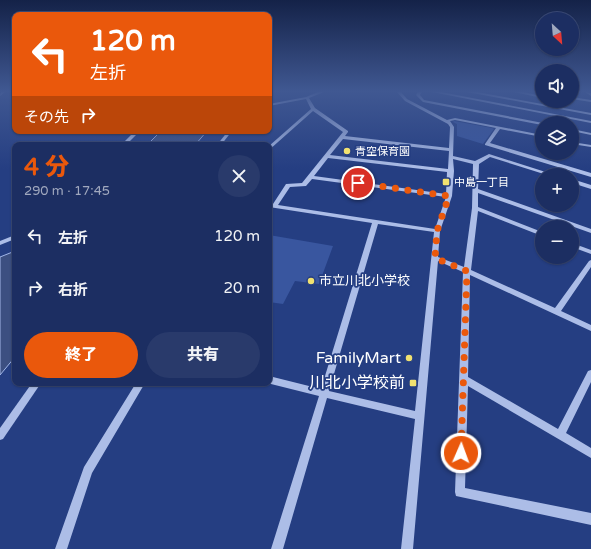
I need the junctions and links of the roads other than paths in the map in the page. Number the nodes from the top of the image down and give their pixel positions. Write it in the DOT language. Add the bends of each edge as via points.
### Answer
graph roads {
  1 [pos="304,118"];
  2 [pos="325,118"];
  3 [pos="440,118"];
  4 [pos="509,118"];
  5 [pos="568,118"];
  6 [pos="455,119"];
  7 [pos="446,121"];
  8 [pos="591,122"];
  9 [pos="535,123"];
  10 [pos="499,128"];
  11 [pos="579,131"];
  12 [pos="135,134"];
  13 [pos="228,134"];
  14 [pos="591,134"];
  15 [pos="535,135"];
  16 [pos="341,137"];
  17 [pos="126,142"];
  18 [pos="221,142"];
  19 [pos="579,143"];
  20 [pos="272,146"];
  21 [pos="591,146"];
  22 [pos="451,153"];
  23 [pos="327,156"];
  24 [pos="476,163"];
  25 [pos="535,170"];
  26 [pos="451,171"];
  27 [pos="591,175"];
  28 [pos="312,177"];
  29 [pos="579,183"];
  30 [pos="591,187"];
  31 [pos="475,190"];
  32 [pos="449,196"];
  33 [pos="272,205"];
  34 [pos="476,208"];
  35 [pos="376,221"];
  36 [pos="437,231"];
  37 [pos="535,231"];
  38 [pos="591,231"];
  39 [pos="12,238"];
  40 [pos="0,243"];
  41 [pos="579,248"];
  42 [pos="591,252"];
  43 [pos="435,258"];
  44 [pos="591,262"];
  45 [pos="467,271"];
  46 [pos="557,312"];
  47 [pos="591,328"];
  48 [pos="591,374"];
  49 [pos="465,380"];
  50 [pos="272,381"];
  51 [pos="35,386"];
  52 [pos="140,386"];
  53 [pos="323,393"];
  54 [pos="420,416"];
  55 [pos="560,435"];
  56 [pos="0,436"];
  57 [pos="591,453"];
  58 [pos="591,519"];
  59 [pos="61,549"];
  60 [pos="277,549"];
  61 [pos="407,549"];
  1 -- 20 [label="street"];
  2 -- 16 [label="street" via="346,132"];
  3 -- 7 [label="street"];
  4 -- 9 [label="street"];
  5 -- 8 [label="street"];
  6 -- 7 [label="street"];
  6 -- 10 [label="street"];
  7 -- 22 [label="street" via="452,125"];
  10 -- 15 [label="street"];
  10 -- 27 [label="street" via="487,144"];
  11 -- 14 [label="street"];
  12 -- 17 [label="street"];
  13 -- 18 [label="street"];
  16 -- 22 [label="street"];
  16 -- 23 [label="street"];
  19 -- 21 [label="street"];
  22 -- 24 [label="street"];
  22 -- 26 [label="street"];
  23 -- 26 [label="street"];
  23 -- 28 [label="street"];
  24 -- 25 [label="street" via="489,155"];
  24 -- 31 [label="street"];
  26 -- 32 [label="street"];
  28 -- 32 [label="street"];
  28 -- 33 [label="street" via="304,185 288,185"];
  29 -- 30 [label="street"];
  31 -- 34 [label="street"];
  31 -- 38 [label="street"];
  32 -- 36 [label="street"];
  33 -- 35 [label="street"];
  34 -- 37 [label="street"];
  34 -- 45 [label="street"];
  35 -- 36 [label="street"];
  35 -- 53 [label="street"];
  36 -- 43 [label="street"];
  39 -- 40 [label="street"];
  41 -- 42 [label="street"];
  43 -- 45 [label="street"];
  43 -- 54 [label="street"];
  44 -- 46 [label="street"];
  45 -- 46 [label="street"];
  45 -- 49 [label="street"];
  46 -- 47 [label="street"];
  48 -- 55 [label="street"];
  49 -- 55 [label="street"];
  49 -- 58 [label="street" via="460,492"];
  50 -- 53 [label="street"];
  51 -- 56 [label="street"];
  52 -- 59 [label="street" via="88,471"];
  53 -- 54 [label="street"];
  53 -- 60 [label="street"];
  54 -- 61 [label="street"];
  55 -- 57 [label="street"];
}
